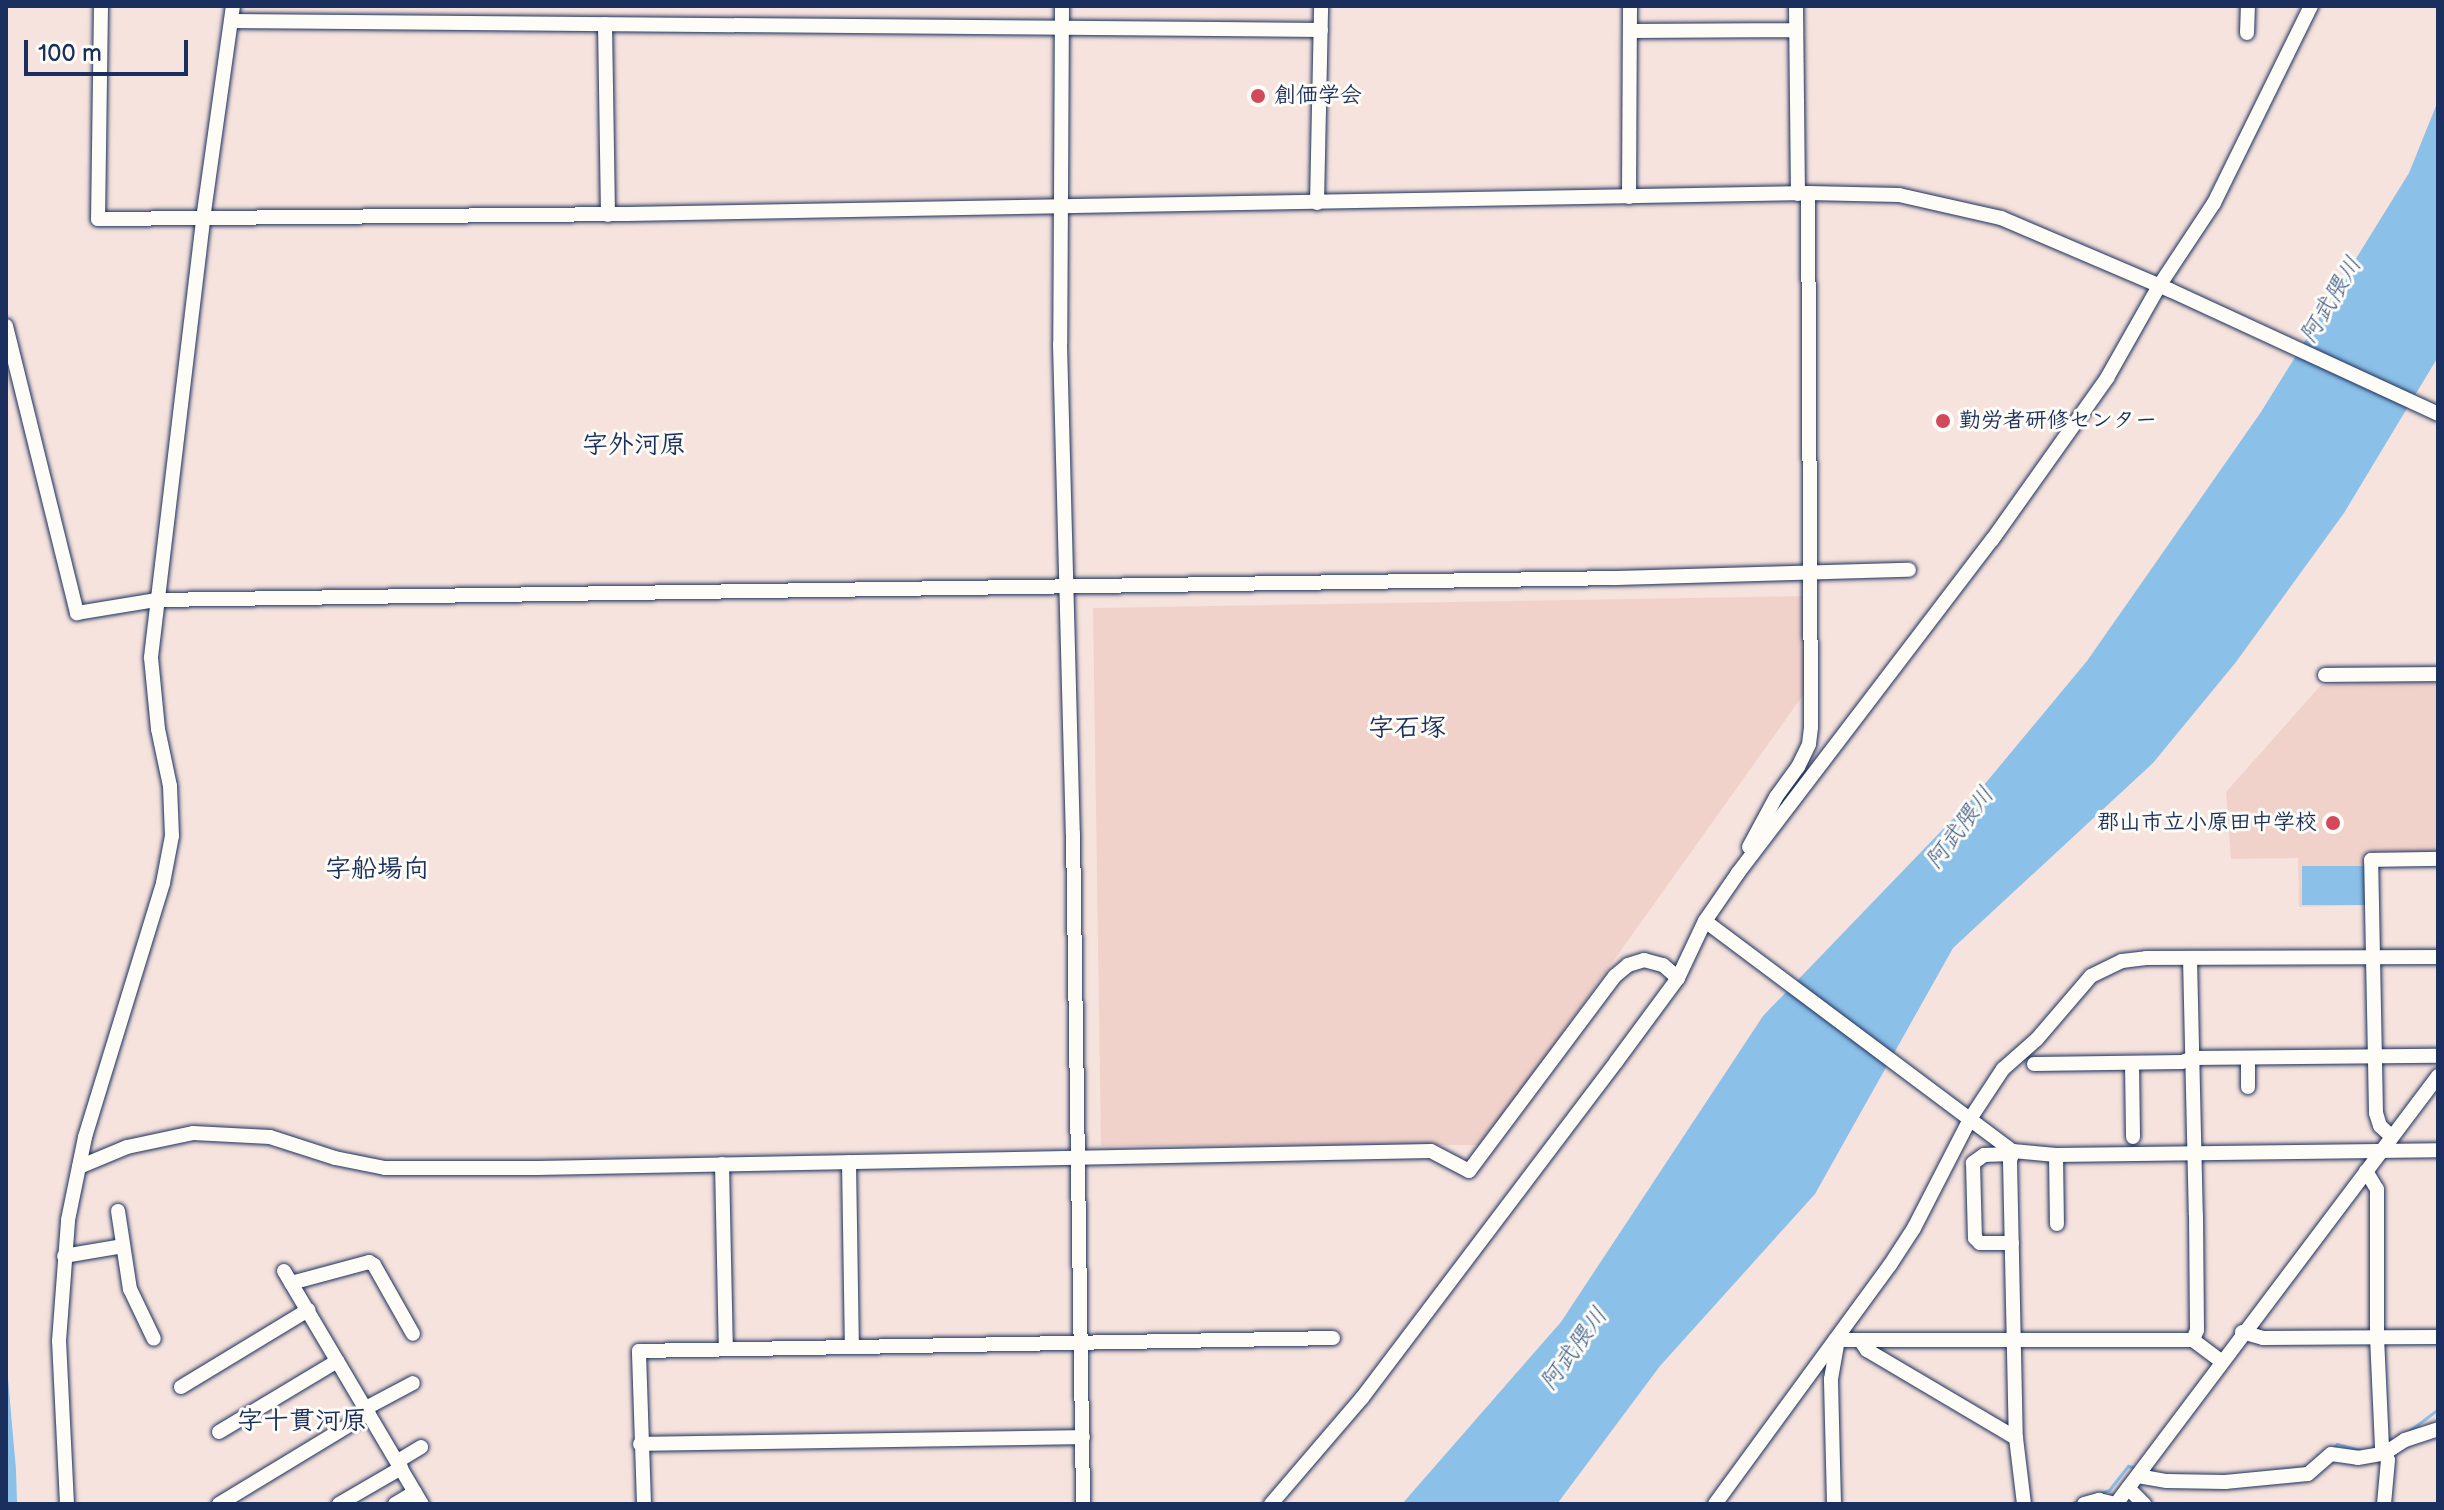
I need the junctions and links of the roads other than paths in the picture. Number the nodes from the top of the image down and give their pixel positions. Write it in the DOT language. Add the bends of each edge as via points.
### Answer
graph roads {
  1 [pos="101,6"];
  2 [pos="1062,6"];
  3 [pos="1321,6"];
  4 [pos="1630,6"];
  5 [pos="1796,6"];
  6 [pos="2248,6"];
  7 [pos="2311,6"];
  8 [pos="232,13"];
  9 [pos="605,24"];
  10 [pos="1060,28"];
  11 [pos="1321,30"];
  12 [pos="1796,30"];
  13 [pos="1630,31"];
  14 [pos="2247,33"];
  15 [pos="1803,193"];
  16 [pos="1629,197"];
  17 [pos="1317,203"];
  18 [pos="1061,208"];
  19 [pos="608,215"];
  20 [pos="203,219"];
  21 [pos="2165,288"];
  22 [pos="6,326"];
  23 [pos="2438,414"];
  24 [pos="1909,570"];
  25 [pos="1809,573"];
  26 [pos="1068,584"];
  27 [pos="156,600"];
  28 [pos="2438,674"];
  29 [pos="2325,675"];
  30 [pos="2438,859"];
  31 [pos="1738,873"];
  32 [pos="1710,924"];
  33 [pos="2374,957"];
  34 [pos="2438,957"];
  35 [pos="2190,958"];
  36 [pos="1678,978"];
  37 [pos="2438,1056"];
  38 [pos="2193,1058"];
  39 [pos="2248,1058"];
  40 [pos="2376,1058"];
  41 [pos="2132,1063"];
  42 [pos="2034,1064"];
  43 [pos="2438,1076"];
  44 [pos="2248,1087"];
  45 [pos="1964,1114"];
  46 [pos="2133,1137"];
  47 [pos="2392,1137"];
  48 [pos="2438,1150"];
  49 [pos="2382,1151"];
  50 [pos="2012,1153"];
  51 [pos="2195,1153"];
  52 [pos="2056,1155"];
  53 [pos="1078,1158"];
  54 [pos="849,1162"];
  55 [pos="722,1164"];
  56 [pos="79,1167"];
  57 [pos="2366,1171"];
  58 [pos="118,1211"];
  59 [pos="2057,1224"];
  60 [pos="2012,1243"];
  61 [pos="123,1246"];
  62 [pos="64,1256"];
  63 [pos="308,1310"];
  64 [pos="2242,1332"];
  65 [pos="413,1334"];
  66 [pos="2377,1337"];
  67 [pos="2438,1337"];
  68 [pos="1333,1338"];
  69 [pos="154,1339"];
  70 [pos="2193,1340"];
  71 [pos="1837,1341"];
  72 [pos="2013,1342"];
  73 [pos="1080,1343"];
  74 [pos="1862,1343"];
  75 [pos="852,1346"];
  76 [pos="726,1348"];
  77 [pos="337,1361"];
  78 [pos="2221,1361"];
  79 [pos="413,1383"];
  80 [pos="181,1387"];
  81 [pos="368,1410"];
  82 [pos="2438,1429"];
  83 [pos="219,1432"];
  84 [pos="1083,1437"];
  85 [pos="2016,1438"];
  86 [pos="640,1444"];
  87 [pos="421,1447"];
  88 [pos="2385,1453"];
  89 [pos="399,1464"];
  90 [pos="2133,1482"];
  91 [pos="419,1498"];
  92 [pos="67,1504"];
  93 [pos="219,1504"];
  94 [pos="339,1504"];
  95 [pos="395,1504"];
  96 [pos="644,1504"];
  97 [pos="1083,1504"];
  98 [pos="1271,1504"];
  99 [pos="1715,1504"];
  100 [pos="1834,1504"];
  101 [pos="2024,1504"];
  102 [pos="2084,1504"];
  103 [pos="2115,1504"];
  104 [pos="2144,1504"];
  105 [pos="2384,1504"];
  1 -- 20 [label="street" via="98,219"];
  2 -- 10 [label="street"];
  3 -- 11 [label="street"];
  4 -- 13 [label="street"];
  5 -- 12 [label="street"];
  6 -- 14 [label="street"];
  7 -- 21 [label="street" via="2214,203"];
  8 -- 9 [label="street"];
  8 -- 20 [label="street"];
  9 -- 10 [label="street"];
  9 -- 19 [label="street"];
  10 -- 11 [label="street"];
  10 -- 18 [label="street"];
  11 -- 17 [label="street"];
  12 -- 13 [label="street"];
  12 -- 15 [label="street"];
  13 -- 16 [label="street"];
  15 -- 16 [label="street"];
  15 -- 21 [label="street" via="1899,195 1957,206 2001,218"];
  15 -- 25 [label="street"];
  16 -- 17 [label="street"];
  17 -- 18 [label="street"];
  18 -- 19 [label="street"];
  18 -- 26 [label="street"];
  19 -- 20 [label="street"];
  20 -- 27 [label="street"];
  21 -- 23 [label="street"];
  21 -- 31 [label="street" via="1992,540"];
  22 -- 27 [label="street" via="77,613"];
  24 -- 25 [label="street"];
  25 -- 26 [label="street"];
  25 -- 31 [label="street" via="1809,744"];
  26 -- 27 [label="street"];
  26 -- 53 [label="street"];
  27 -- 56 [label="street" via="151,679 170,786 172,836 163,883"];
  28 -- 29 [label="street"];
  30 -- 33 [label="street" via="2371,860"];
  31 -- 32 [label="street"];
  32 -- 36 [label="street"];
  32 -- 45 [label="street"];
  33 -- 34 [label="street"];
  33 -- 35 [label="street"];
  33 -- 40 [label="street"];
  35 -- 38 [label="street"];
  35 -- 45 [label="street" via="2122,961 2091,976"];
  36 -- 53 [label="street" via="1663,965 1644,960 1615,976 1469,1171 1431,1151"];
  36 -- 98 [label="street" via="1362,1398"];
  37 -- 40 [label="street"];
  38 -- 39 [label="street"];
  38 -- 41 [label="street"];
  38 -- 51 [label="street"];
  39 -- 40 [label="street"];
  39 -- 44 [label="street"];
  40 -- 47 [label="street" via="2377,1120"];
  41 -- 42 [label="street"];
  41 -- 46 [label="street"];
  43 -- 47 [label="street"];
  45 -- 50 [label="street"];
  45 -- 71 [label="street" via="1914,1228"];
  47 -- 49 [label="street"];
  48 -- 49 [label="street"];
  49 -- 51 [label="street"];
  49 -- 57 [label="street"];
  50 -- 52 [label="street"];
  50 -- 60 [label="street"];
  50 -- 60 [label="street" via="1984,1155 1973,1163 1975,1238 1980,1243"];
  51 -- 52 [label="street"];
  51 -- 70 [label="street"];
  52 -- 59 [label="street"];
  53 -- 54 [label="street"];
  53 -- 73 [label="street"];
  54 -- 55 [label="street"];
  54 -- 75 [label="street"];
  55 -- 56 [label="street" via="385,1168 270,1137 193,1133 127,1147"];
  55 -- 76 [label="street"];
  56 -- 62 [label="street"];
  57 -- 64 [label="street"];
  57 -- 66 [label="street" via="2377,1189"];
  58 -- 61 [label="street"];
  60 -- 72 [label="street"];
  61 -- 62 [label="street"];
  61 -- 69 [label="street" via="130,1289"];
  62 -- 92 [label="street" via="59,1341"];
  63 -- 65 [label="street" via="288,1277 369,1262"];
  63 -- 77 [label="street"];
  63 -- 80 [label="street"];
  64 -- 66 [label="street" via="2263,1338"];
  64 -- 78 [label="street"];
  66 -- 67 [label="street"];
  66 -- 88 [label="street"];
  68 -- 73 [label="street"];
  70 -- 72 [label="street"];
  70 -- 78 [label="street"];
  71 -- 74 [label="street"];
  71 -- 99 [label="street"];
  71 -- 100 [label="street" via="1831,1379"];
  72 -- 74 [label="street"];
  72 -- 85 [label="street"];
  73 -- 75 [label="street"];
  73 -- 84 [label="street"];
  74 -- 85 [label="street"];
  75 -- 76 [label="street"];
  76 -- 86 [label="street" via="639,1351"];
  77 -- 81 [label="street"];
  77 -- 83 [label="street"];
  78 -- 90 [label="street"];
  79 -- 81 [label="street"];
  81 -- 89 [label="street"];
  81 -- 93 [label="street"];
  82 -- 88 [label="street" via="2412,1436"];
  84 -- 86 [label="street"];
  84 -- 97 [label="street"];
  85 -- 101 [label="street"];
  86 -- 96 [label="street"];
  87 -- 89 [label="street"];
  88 -- 90 [label="street" via="2358,1458 2331,1454 2308,1474"];
  88 -- 105 [label="street"];
  89 -- 91 [label="street"];
  89 -- 94 [label="street"];
  90 -- 103 [label="street"];
  90 -- 104 [label="street"];
  91 -- 95 [label="street"];
  102 -- 103 [label="street"];
}
